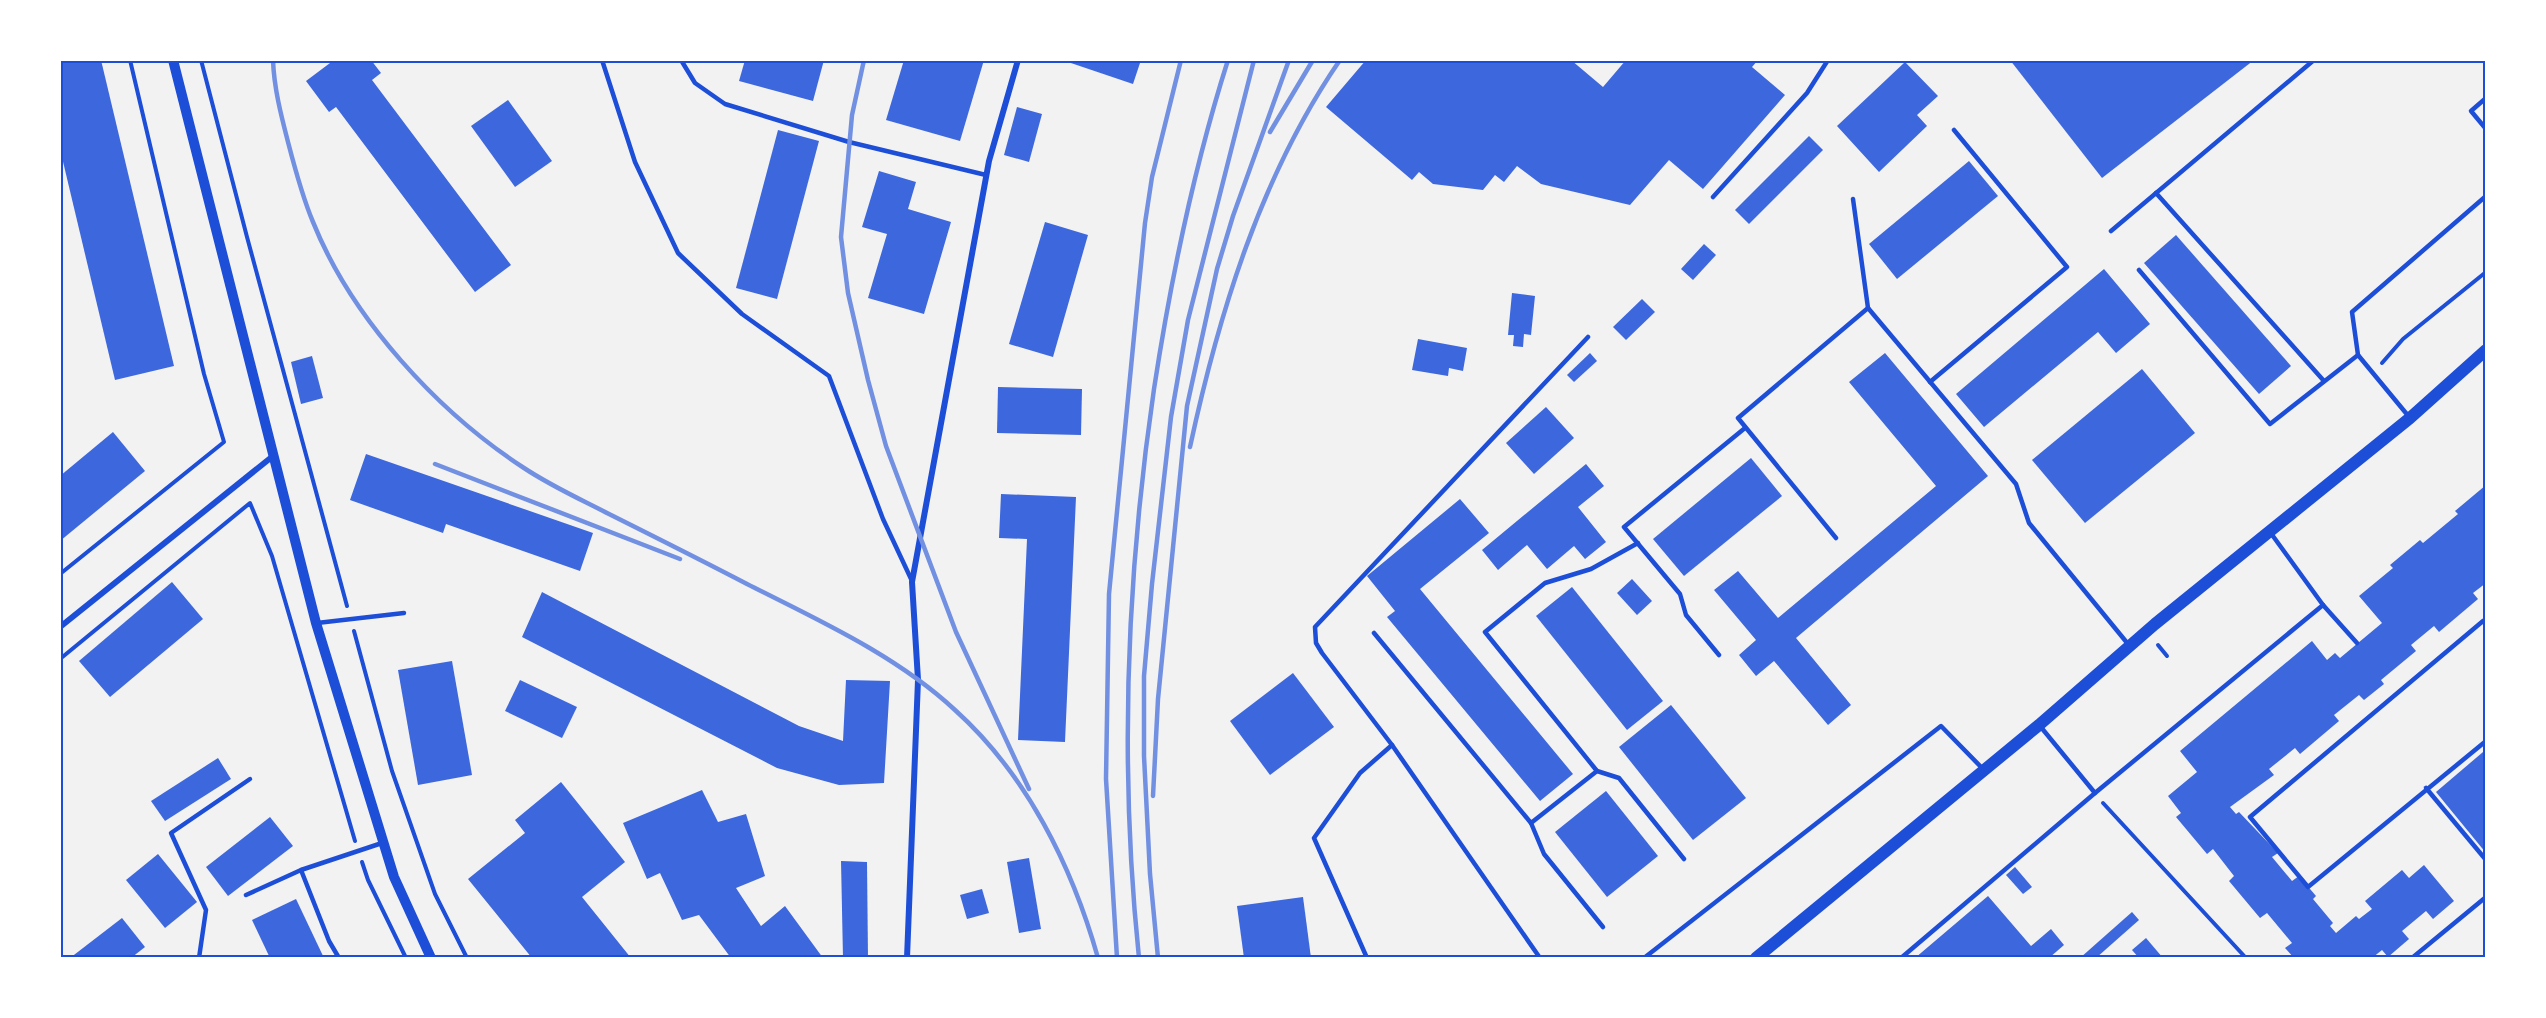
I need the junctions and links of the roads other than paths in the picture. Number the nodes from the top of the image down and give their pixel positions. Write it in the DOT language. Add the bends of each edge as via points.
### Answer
graph roads {
  1 [pos="173,60"];
  2 [pos="602,60"];
  3 [pos="681,60"];
  4 [pos="1018,60"];
  5 [pos="1828,60"];
  6 [pos="2314,60"];
  7 [pos="2486,98"];
  8 [pos="2486,129"];
  9 [pos="1954,130"];
  10 [pos="986,175"];
  11 [pos="2156,193"];
  12 [pos="2486,196"];
  13 [pos="1713,197"];
  14 [pos="1853,199"];
  15 [pos="2111,231"];
  16 [pos="2139,270"];
  17 [pos="1868,308"];
  18 [pos="1588,337"];
  19 [pos="2486,350"];
  20 [pos="2358,355"];
  21 [pos="2324,381"];
  22 [pos="1930,382"];
  23 [pos="2410,418"];
  24 [pos="1745,428"];
  25 [pos="273,456"];
  26 [pos="2270,531"];
  27 [pos="1836,538"];
  28 [pos="1638,543"];
  29 [pos="912,582"];
  30 [pos="2323,605"];
  31 [pos="404,613"];
  32 [pos="316,623"];
  33 [pos="2486,625"];
  34 [pos="60,627"];
  35 [pos="1374,633"];
  36 [pos="2357,643"];
  37 [pos="2130,646"];
  38 [pos="1719,655"];
  39 [pos="2039,725"];
  40 [pos="2486,741"];
  41 [pos="1392,746"];
  42 [pos="1983,769"];
  43 [pos="1597,771"];
  44 [pos="250,779"];
  45 [pos="2426,788"];
  46 [pos="2095,793"];
  47 [pos="1531,823"];
  48 [pos="384,842"];
  49 [pos="1684,859"];
  50 [pos="2486,860"];
  51 [pos="302,870"];
  52 [pos="246,895"];
  53 [pos="2486,897"];
  54 [pos="1603,927"];
  55 [pos="199,958"];
  56 [pos="339,958"];
  57 [pos="431,958"];
  58 [pos="908,958"];
  59 [pos="1367,958"];
  60 [pos="1540,958"];
  61 [pos="1644,958"];
  62 [pos="1756,958"];
  63 [pos="1901,958"];
  64 [pos="2412,958"];
  1 -- 25 [label="street"];
  2 -- 29 [label="lane" via="635,162 678,253 742,314 829,376 883,519"];
  3 -- 10 [label="lane" via="695,83 725,104 849,142"];
  4 -- 10 [label="street"];
  5 -- 13 [label="lane" via="1807,93"];
  6 -- 11 [label="lane"];
  7 -- 8 [label="lane" via="2471,111"];
  9 -- 22 [label="lane" via="2067,267"];
  10 -- 29 [label="street"];
  11 -- 15 [label="lane"];
  11 -- 21 [label="lane"];
  12 -- 20 [label="lane" via="2352,312"];
  14 -- 17 [label="lane"];
  16 -- 21 [label="lane" via="2270,424"];
  17 -- 22 [label="lane"];
  17 -- 24 [label="lane" via="1738,418"];
  18 -- 41 [label="lane" via="1315,627 1316,643 1322,653"];
  19 -- 23 [label="main road"];
  20 -- 21 [label="lane"];
  20 -- 23 [label="lane"];
  22 -- 37 [label="lane" via="2016,484 2030,523"];
  23 -- 26 [label="main road"];
  24 -- 27 [label="lane"];
  24 -- 28 [label="lane" via="1624,527"];
  25 -- 32 [label="street"];
  25 -- 34 [label="street"];
  26 -- 30 [label="lane"];
  26 -- 37 [label="main road"];
  28 -- 38 [label="lane" via="1680,594 1686,615"];
  28 -- 43 [label="lane" via="1591,569 1545,583 1485,632"];
  29 -- 58 [label="street" via="918,680"];
  30 -- 36 [label="lane"];
  30 -- 46 [label="lane"];
  31 -- 32 [label="lane"];
  32 -- 48 [label="street"];
  33 -- 45 [label="lane" via="2483,621 2250,817 2308,887"];
  35 -- 47 [label="lane"];
  37 -- 39 [label="main road"];
  39 -- 42 [label="main road"];
  39 -- 46 [label="lane"];
  40 -- 45 [label="lane"];
  41 -- 59 [label="lane" via="1360,773 1314,838"];
  41 -- 60 [label="lane"];
  42 -- 61 [label="lane" via="1941,726"];
  42 -- 62 [label="main road"];
  43 -- 47 [label="lane"];
  43 -- 49 [label="lane" via="1619,778"];
  44 -- 55 [label="lane" via="171,833 206,910"];
  45 -- 50 [label="lane"];
  46 -- 63 [label="lane"];
  47 -- 54 [label="lane" via="1544,854"];
  48 -- 51 [label="lane"];
  48 -- 57 [label="street" via="394,877"];
  51 -- 52 [label="lane"];
  51 -- 56 [label="lane"];
  53 -- 64 [label="lane"];
}
